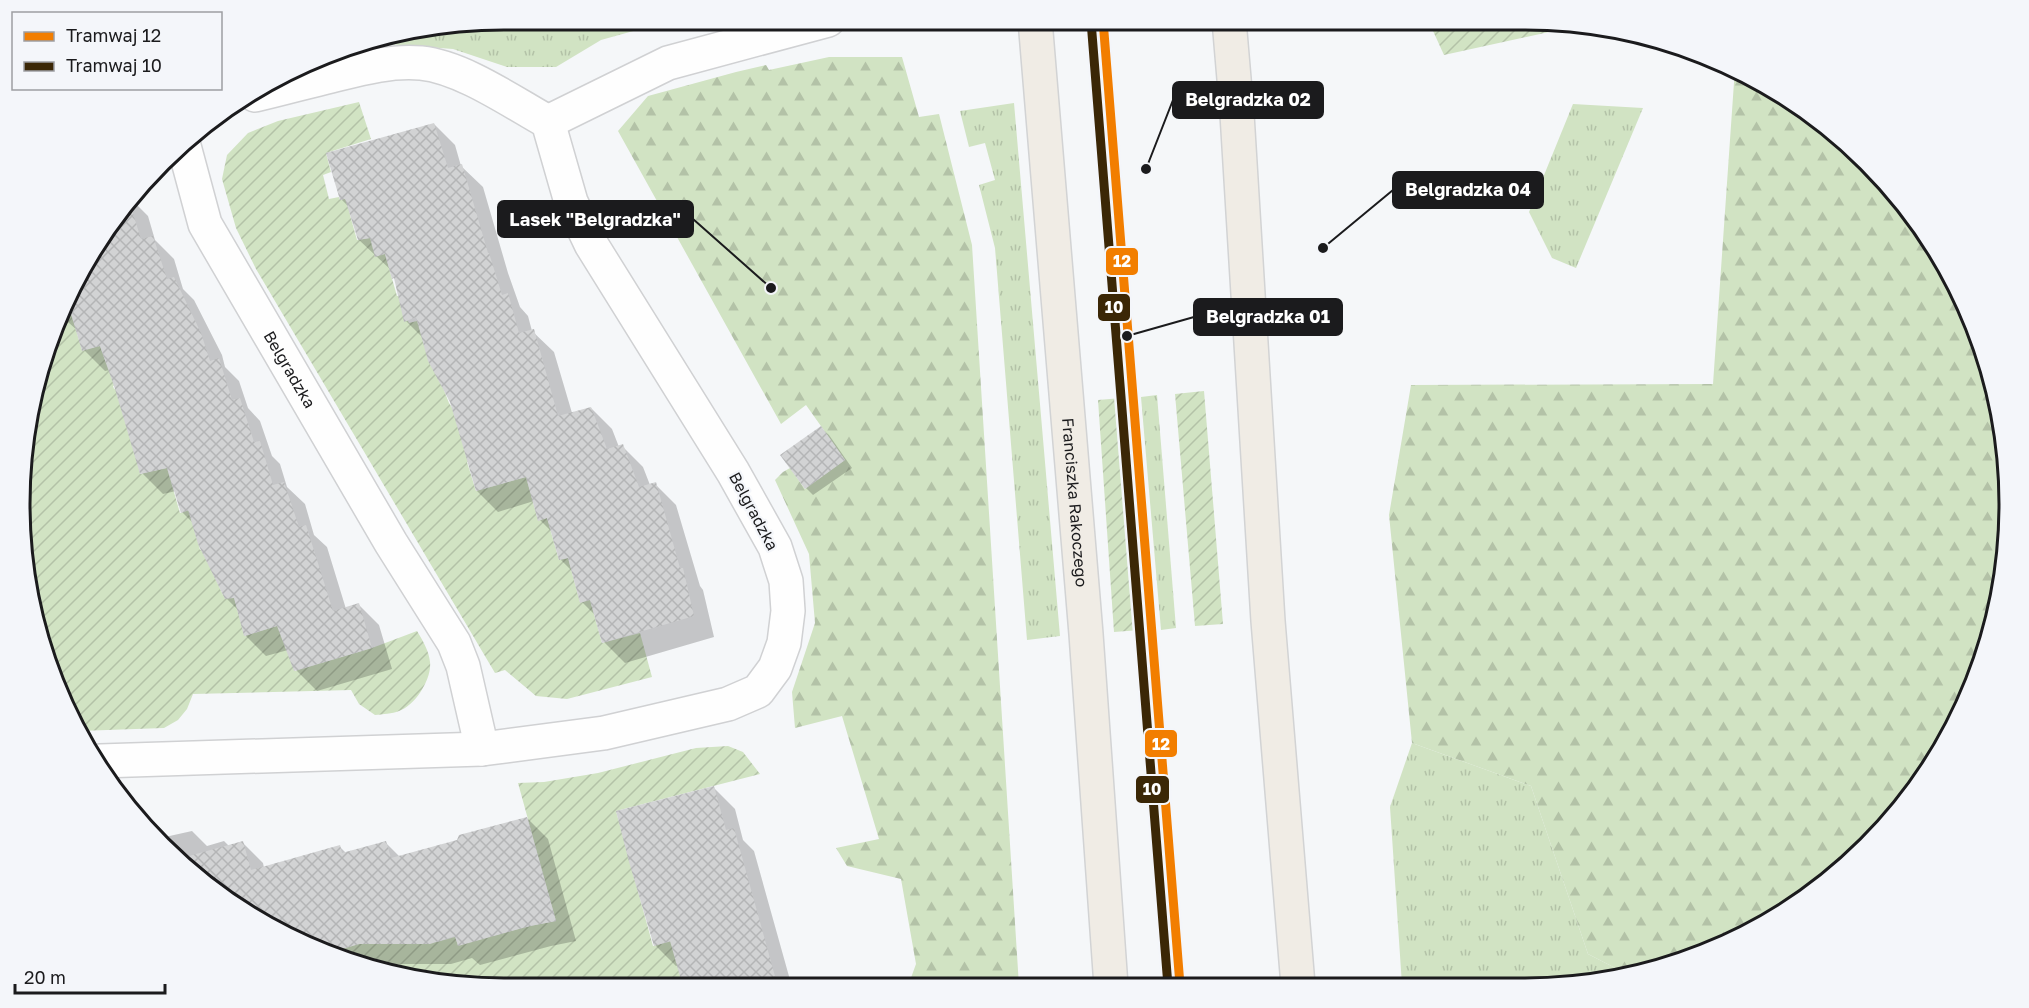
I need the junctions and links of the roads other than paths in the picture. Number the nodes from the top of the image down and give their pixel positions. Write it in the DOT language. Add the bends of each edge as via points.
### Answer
graph roads {
  1 [pos="791,30"];
  2 [pos="1036,30"];
  3 [pos="1230,30"];
  4 [pos="273,90"];
  5 [pos="548,122"];
  6 [pos="186,153"];
  7 [pos="482,749"];
  8 [pos="106,761"];
  9 [pos="1110,978"];
  10 [pos="1297,978"];
  1 -- 5 [label="street" via="668,63"];
  2 -- 9 [label="main road, Franciszka Rakoczego"];
  3 -- 10 [label="main road" via="1268,621"];
  4 -- 5 [label="street" via="364,68 421,63 469,78"];
  5 -- 7 [label="street, Belgradzka" via="571,202 591,244 733,472 775,547 786,581 788,611 784,643 774,668 758,691 728,704 604,733"];
  6 -- 7 [label="street, Belgradzka" via="205,224 391,543 454,643"];
  7 -- 8 [label="street, Belgradzka"];
}
